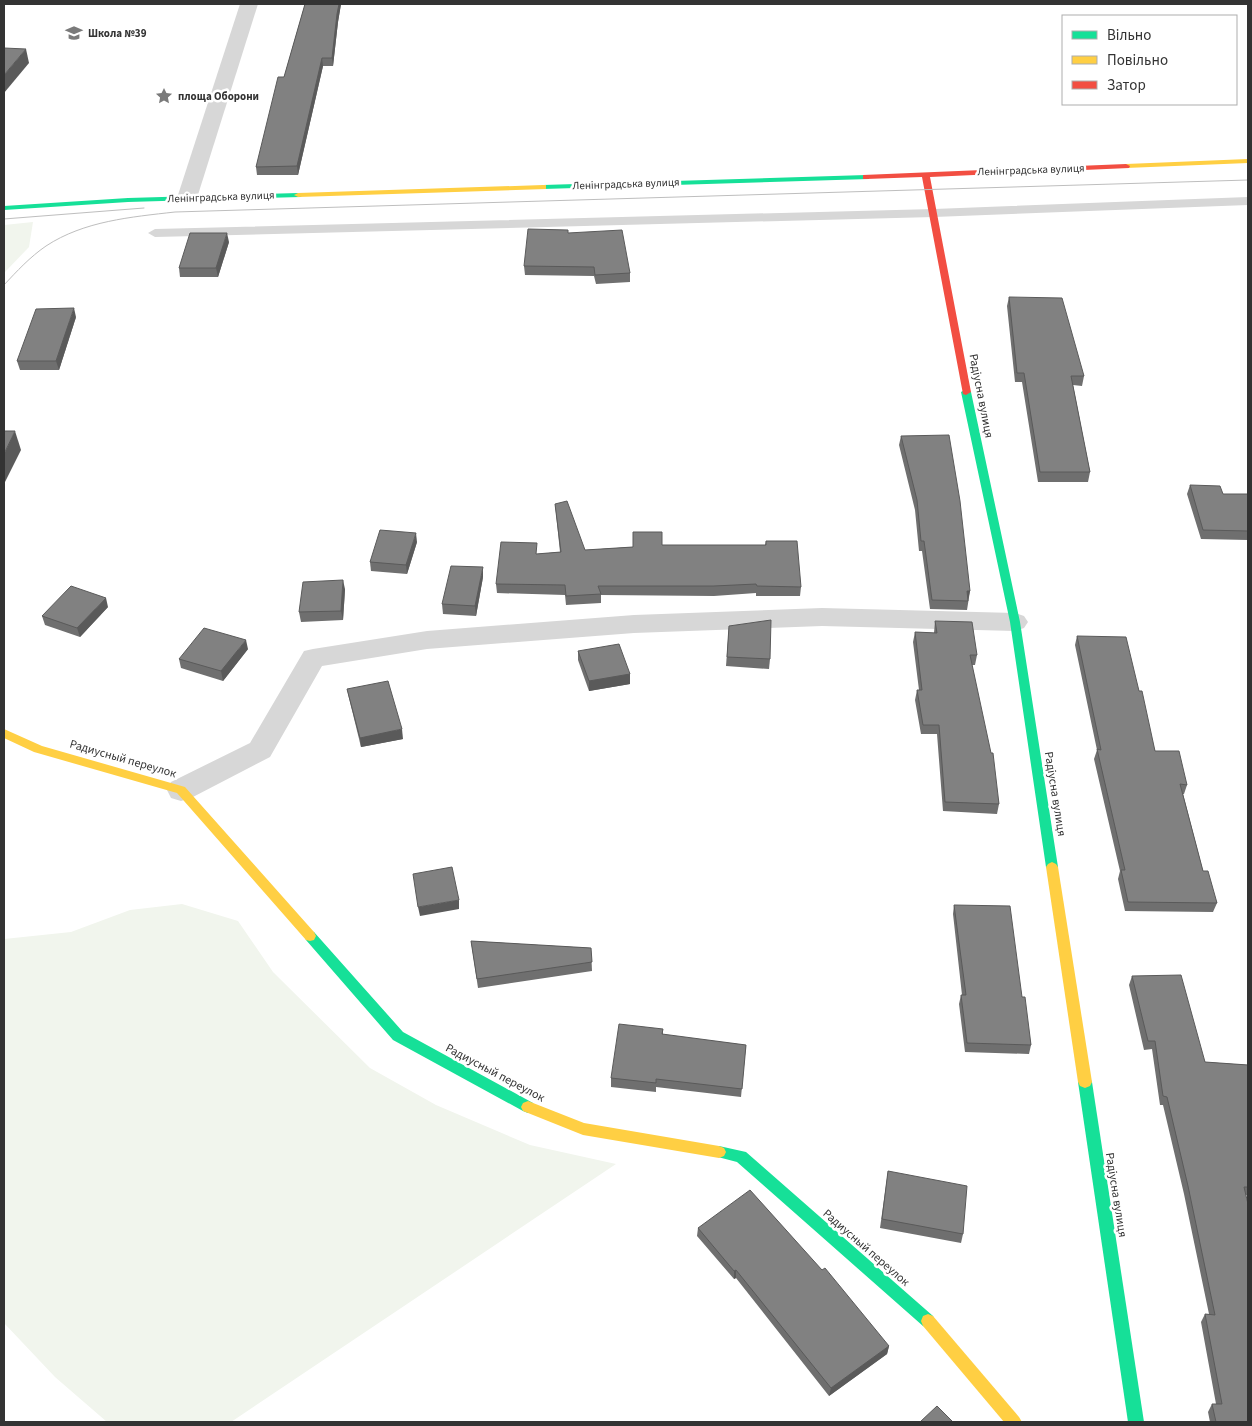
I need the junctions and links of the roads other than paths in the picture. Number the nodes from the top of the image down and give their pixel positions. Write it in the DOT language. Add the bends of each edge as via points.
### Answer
graph roads {
  1 [pos="249,4"];
  2 [pos="1248,161"];
  3 [pos="926,174"];
  4 [pos="187,198"];
  5 [pos="1248,201"];
  6 [pos="4,208"];
  7 [pos="934,213"];
  8 [pos="155,233"];
  9 [pos="1015,622"];
  10 [pos="4,733"];
  11 [pos="181,790"];
  12 [pos="1014,1422"];
  13 [pos="1136,1422"];
  1 -- 4 [label="street"];
  2 -- 3 [label="street, Ленінградська вулиця"];
  3 -- 4 [label="street, Ленінградська вулиця"];
  3 -- 7 [label="street, Радіусна вулиця"];
  4 -- 6 [label="street, Ленінградська вулиця"];
  5 -- 7 [label="lane"];
  7 -- 8 [label="lane"];
  7 -- 9 [label="street, Радіусна вулиця" via="963,378"];
  9 -- 11 [label="street" via="822,617 634,624 427,640 313,658 260,750"];
  9 -- 13 [label="street, Радіусна вулиця"];
  10 -- 11 [label="street, Радиусный переулок" via="38,749"];
  11 -- 12 [label="street, Радиусный переулок" via="398,1036 520,1104 583,1129 741,1156 937,1328"];
}
